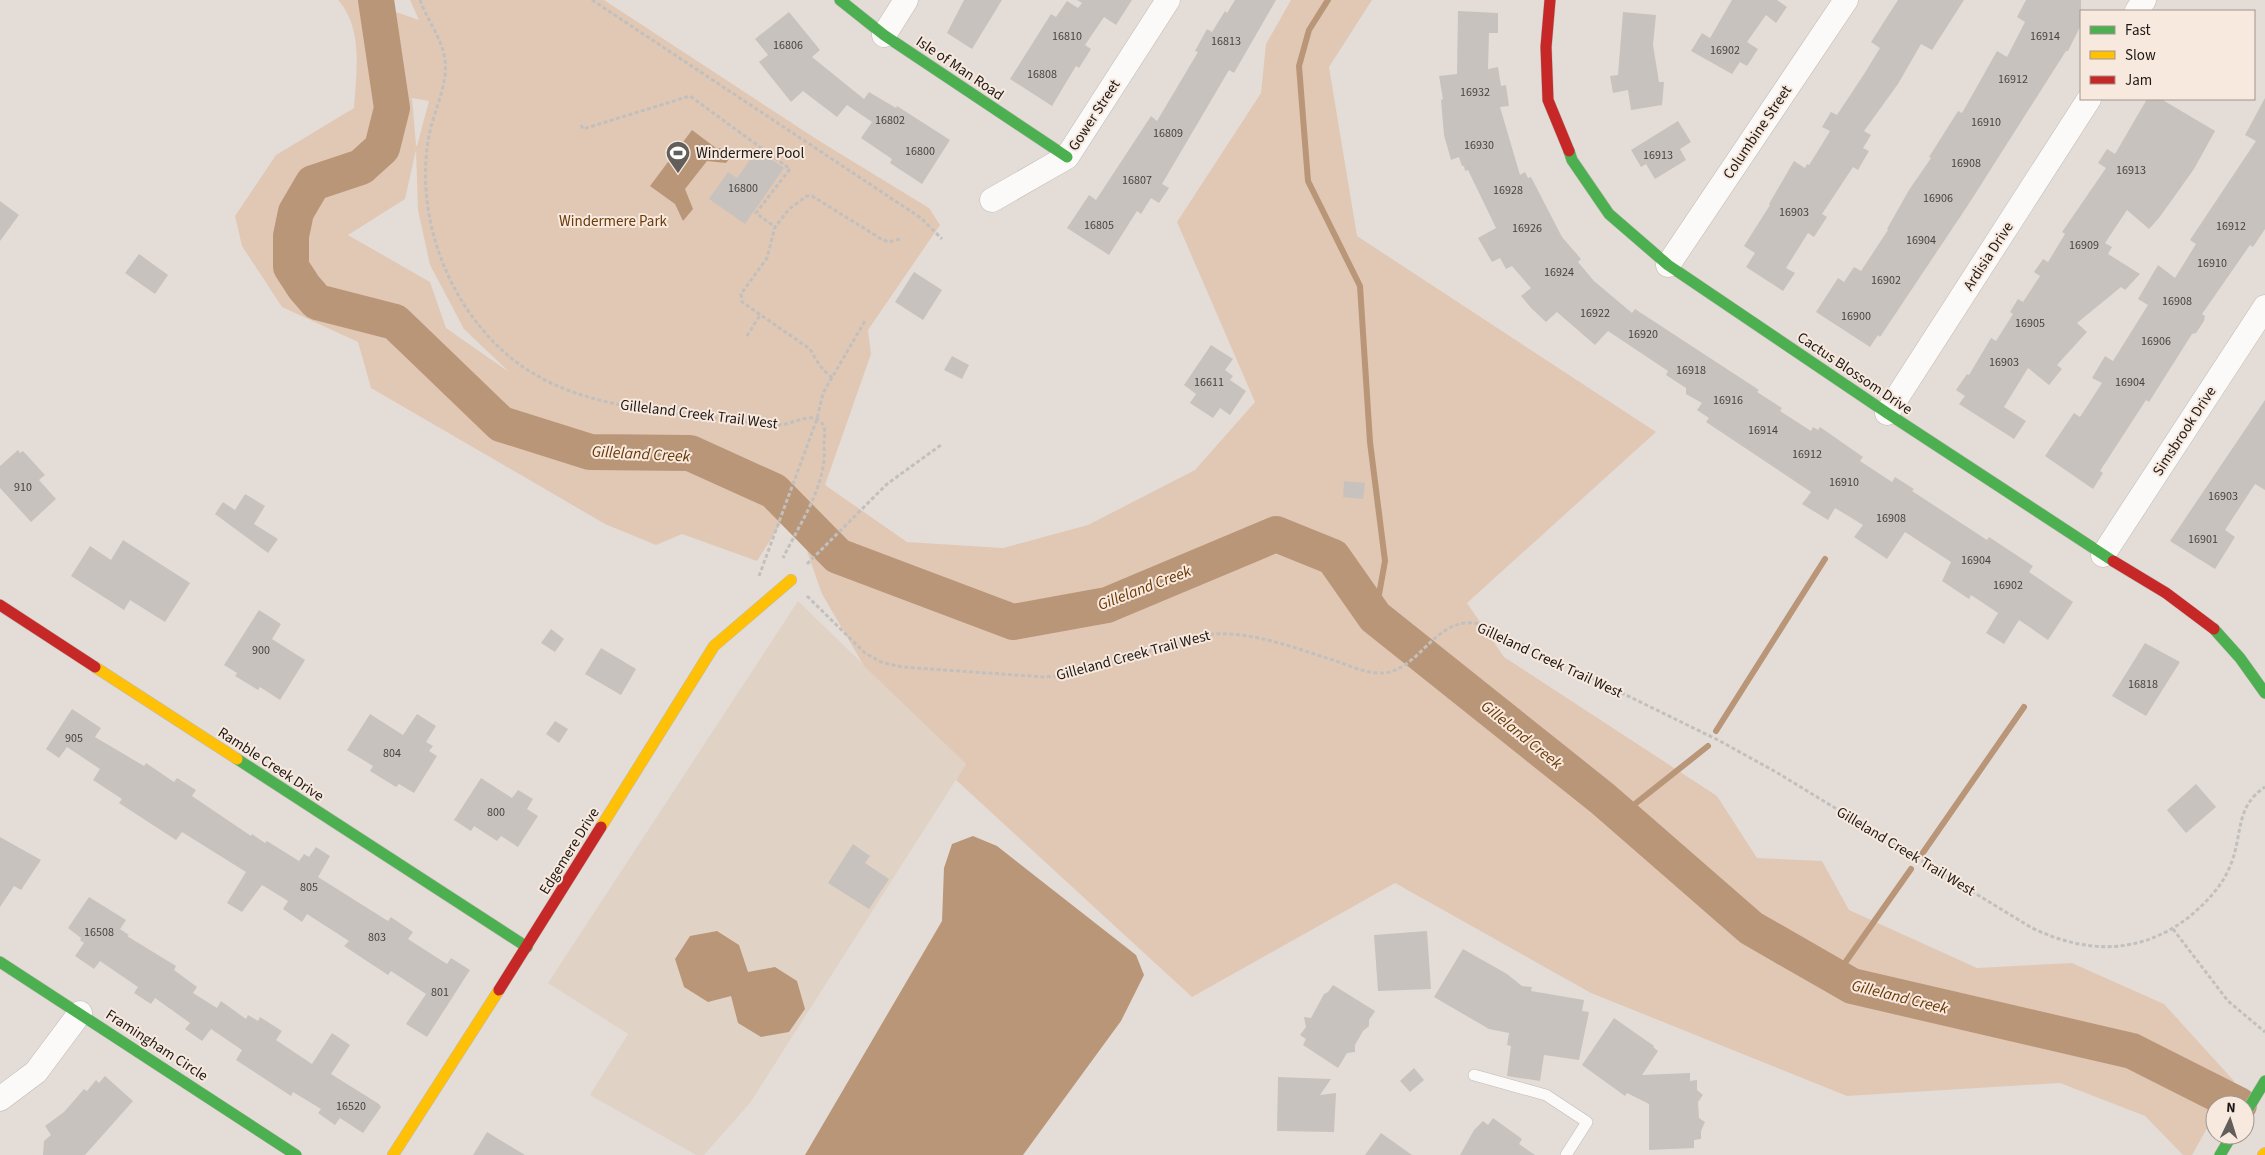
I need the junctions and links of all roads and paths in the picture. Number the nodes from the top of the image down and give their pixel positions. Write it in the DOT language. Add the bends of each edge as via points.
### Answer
graph roads {
  1 [pos="420,0"];
  2 [pos="592,0"];
  3 [pos="840,0"];
  4 [pos="906,0"];
  5 [pos="1168,0"];
  6 [pos="1550,0"];
  7 [pos="1846,0"];
  8 [pos="884,35"];
  9 [pos="2088,100"];
  10 [pos="581,125"];
  11 [pos="1067,157"];
  12 [pos="992,200"];
  13 [pos="775,227"];
  14 [pos="900,239"];
  15 [pos="942,240"];
  16 [pos="1668,264"];
  17 [pos="2265,307"];
  18 [pos="760,315"];
  19 [pos="865,321"];
  20 [pos="747,336"];
  21 [pos="832,378"];
  22 [pos="1887,413"];
  23 [pos="817,419"];
  24 [pos="941,445"];
  25 [pos="817,554"];
  26 [pos="2103,555"];
  27 [pos="759,572"];
  28 [pos="790,580"];
  29 [pos="0,605"];
  30 [pos="2265,693"];
  31 [pos="2265,787"];
  32 [pos="2173,929"];
  33 [pos="527,947"];
  34 [pos="0,962"];
  35 [pos="80,1013"];
  36 [pos="2265,1032"];
  37 [pos="1474,1075"];
  38 [pos="2265,1081"];
  39 [pos="2255,1098"];
  40 [pos="0,1099"];
  41 [pos="296,1155"];
  42 [pos="393,1155"];
  43 [pos="1566,1155"];
  1 -- 23 [label="path, Gilleland Creek Trail West" via="442,47 445,62 444,80 426,155 430,218 437,249 450,279 488,338 544,380 573,394 608,404 780,425 813,417"];
  2 -- 15 [label="path" via="921,218"];
  3 -- 8 [label="street, Isle of Man Road"];
  4 -- 8 [label="street"];
  5 -- 11 [label="street, Gower Street"];
  6 -- 16 [label="street, Cactus Blossom Drive" via="1546,47 1548,100 1572,160 1609,214"];
  7 -- 16 [label="street, Columbine Street"];
  8 -- 11 [label="street, Isle of Man Road"];
  9 -- 22 [label="street, Ardisia Drive"];
  10 -- 13 [label="path" via="583,129 690,96 790,169 756,213"];
  11 -- 12 [label="street, Gower Street"];
  13 -- 14 [label="path" via="788,209 812,196 883,240"];
  13 -- 18 [label="path" via="766,258 740,297"];
  16 -- 22 [label="street, Cactus Blossom Drive"];
  17 -- 26 [label="street, Simsbrook Drive"];
  18 -- 20 [label="path"];
  18 -- 21 [label="path" via="810,350"];
  19 -- 21 [label="path"];
  21 -- 23 [label="path" via="823,393"];
  22 -- 26 [label="street, Cactus Blossom Drive"];
  23 -- 27 [label="path"];
  23 -- 28 [label="path, Gilleland Creek Trail West" via="825,426 824,466 781,562"];
  24 -- 25 [label="path" via="887,484"];
  26 -- 30 [label="street, Cactus Blossom Drive" via="2166,592 2209,624 2240,658"];
  28 -- 32 [label="path, Gilleland Creek Trail West" via="865,653 881,662 902,667 1044,677 1077,673 1202,635 1221,633 1263,638 1384,673 1400,668 1451,627 1467,622 1483,625 1743,754 2055,939 2110,947 2138,943"];
  28 -- 33 [label="street, Edgemere Drive" via="714,646"];
  29 -- 33 [label="street, Ramble Creek Drive"];
  31 -- 32 [label="path, Gilleland Creek Trail West" via="2252,796 2245,807 2239,841 2219,887 2202,907"];
  32 -- 36 [label="path" via="2228,1002"];
  33 -- 42 [label="street, Edgemere Drive"];
  34 -- 35 [label="street, Framingham Circle"];
  35 -- 40 [label="street" via="36,1072"];
  35 -- 41 [label="street, Framingham Circle"];
  37 -- 43 [label="lane" via="1546,1095 1587,1122"];
  38 -- 39 [label="street"];
}
